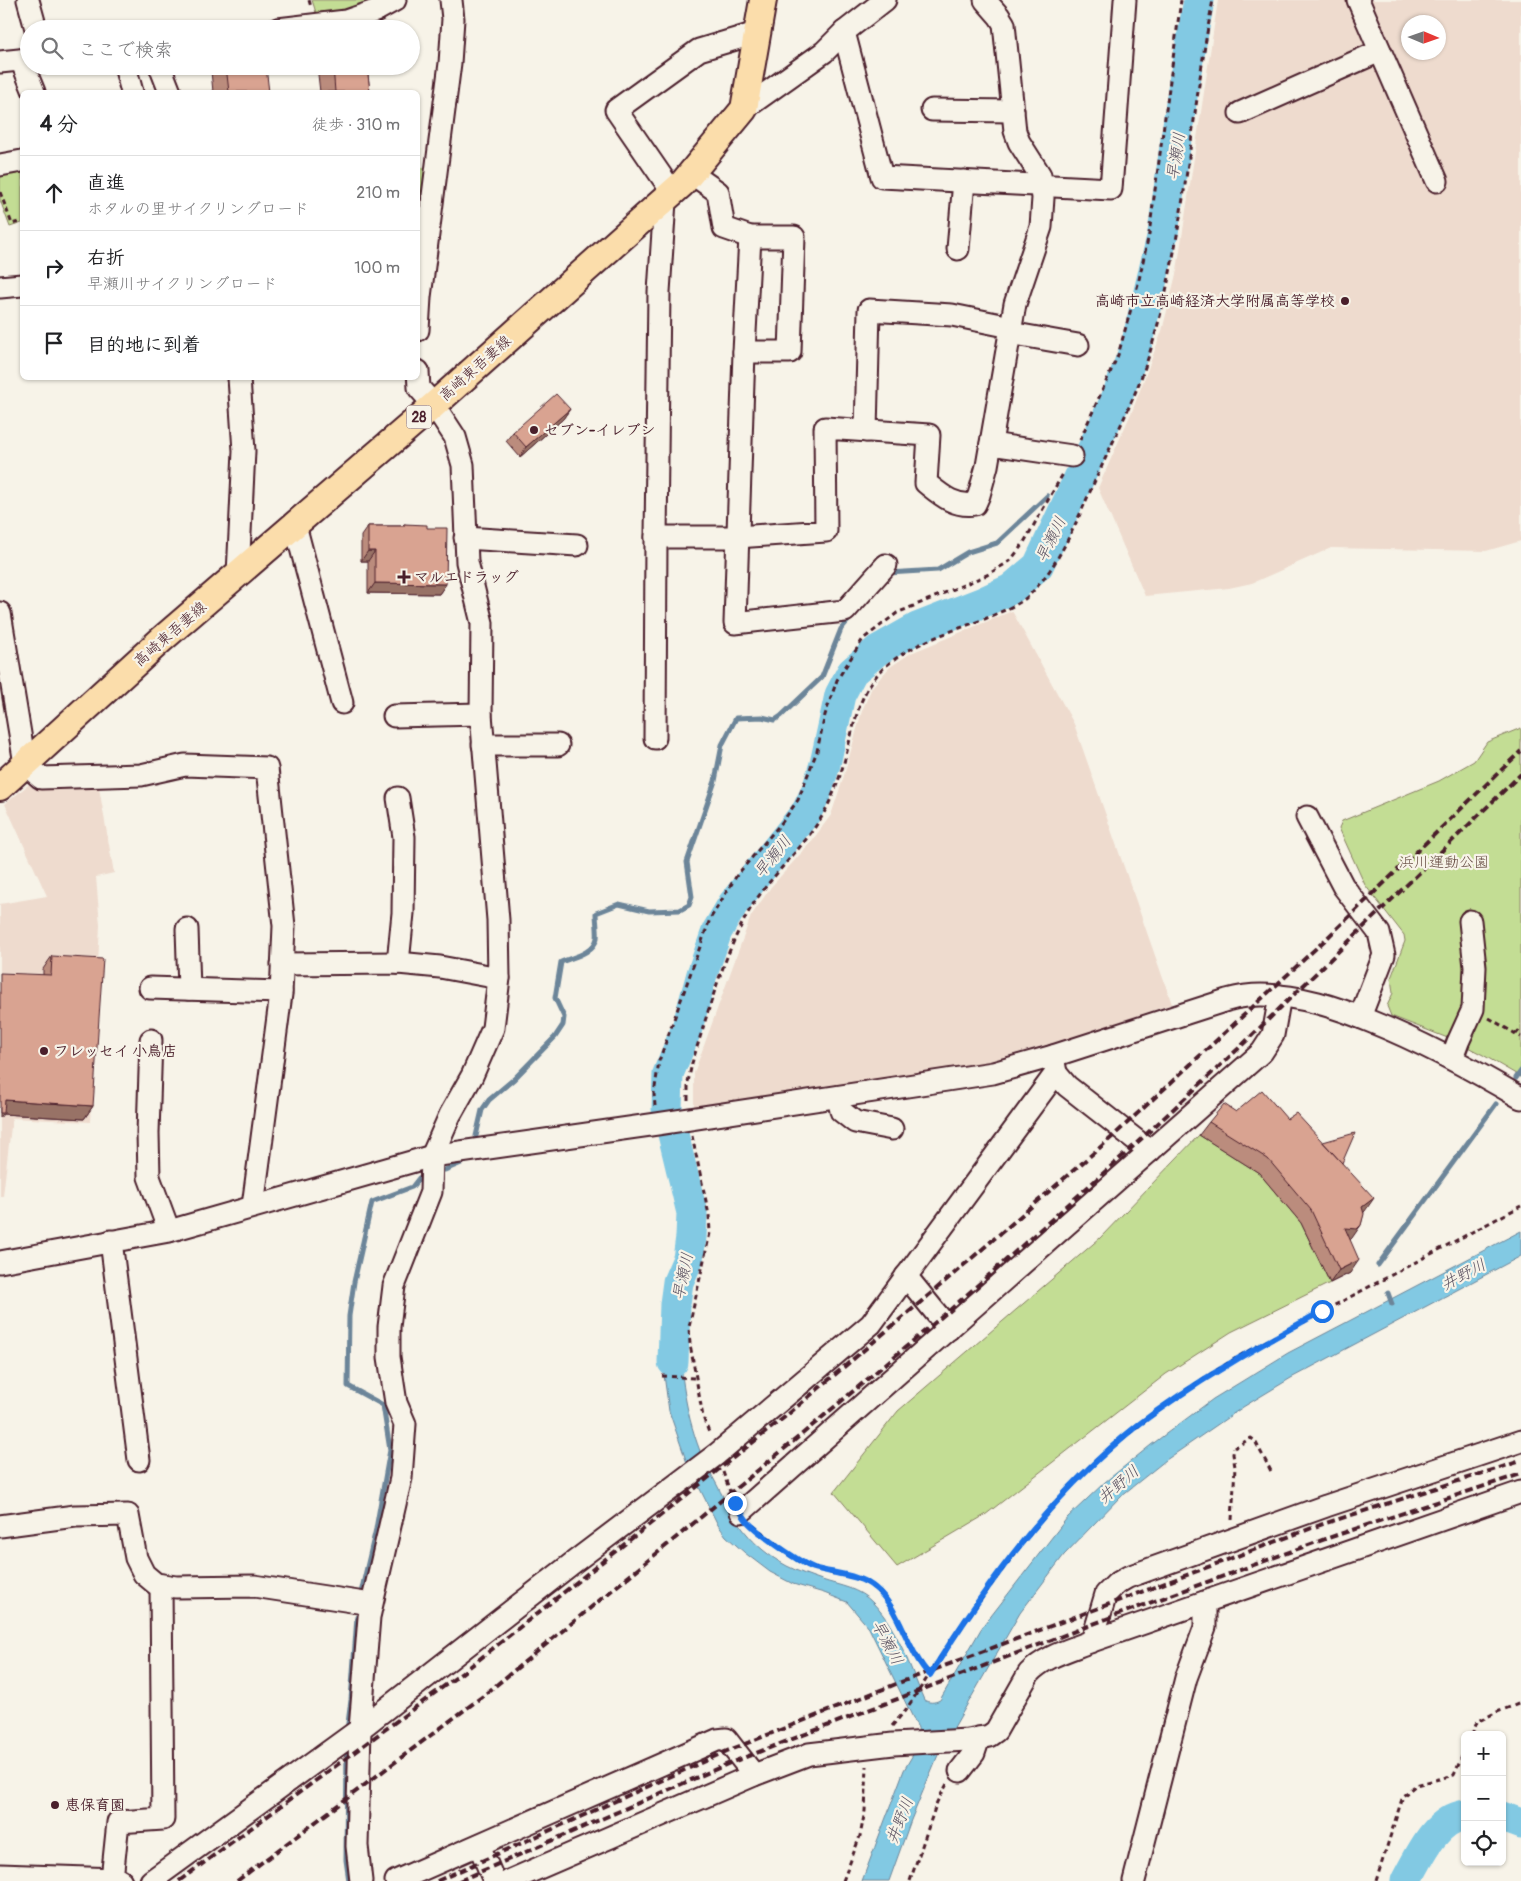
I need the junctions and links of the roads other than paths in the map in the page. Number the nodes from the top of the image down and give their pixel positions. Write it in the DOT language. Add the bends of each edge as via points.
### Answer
graph roads {
  1 [pos="28,0"];
  2 [pos="394,0"];
  3 [pos="452,0"];
  4 [pos="763,0"];
  5 [pos="885,0"];
  6 [pos="985,0"];
  7 [pos="1125,0"];
  8 [pos="1358,0"];
  9 [pos="34,20"];
  10 [pos="349,20"];
  11 [pos="844,32"];
  12 [pos="756,33"];
  13 [pos="1380,51"];
  14 [pos="20,60"];
  15 [pos="0,62"];
  16 [pos="29,75"];
  17 [pos="127,75"];
  18 [pos="163,75"];
  19 [pos="33,90"];
  20 [pos="131,90"];
  21 [pos="169,90"];
  22 [pos="744,109"];
  23 [pos="932,110"];
  24 [pos="1013,111"];
  25 [pos="1240,113"];
  26 [pos="20,161"];
  27 [pos="0,164"];
  28 [pos="691,173"];
  29 [pos="964,181"];
  30 [pos="1437,181"];
  31 [pos="1042,186"];
  32 [pos="669,196"];
  33 [pos="750,237"];
  34 [pos="958,249"];
  35 [pos="20,285"];
  36 [pos="0,287"];
  37 [pos="420,289"];
  38 [pos="1010,330"];
  39 [pos="1078,345"];
  40 [pos="744,352"];
  41 [pos="240,380"];
  42 [pos="419,380"];
  43 [pos="434,405"];
  44 [pos="866,430"];
  45 [pos="991,444"];
  46 [pos="1072,456"];
  47 [pos="295,525"];
  48 [pos="656,537"];
  49 [pos="737,537"];
  50 [pos="464,538"];
  51 [pos="577,544"];
  52 [pos="886,565"];
  53 [pos="238,574"];
  54 [pos="0,613"];
  55 [pos="342,704"];
  56 [pos="481,714"];
  57 [pos="394,716"];
  58 [pos="656,738"];
  59 [pos="483,745"];
  60 [pos="558,745"];
  61 [pos="25,764"];
  62 [pos="0,787"];
  63 [pos="398,798"];
  64 [pos="1307,818"];
  65 [pos="1470,921"];
  66 [pos="187,929"];
  67 [pos="398,963"];
  68 [pos="282,964"];
  69 [pos="499,978"];
  70 [pos="150,988"];
  71 [pos="190,989"];
  72 [pos="281,992"];
  73 [pos="1280,996"];
  74 [pos="1360,1017"];
  75 [pos="151,1040"];
  76 [pos="1452,1058"];
  77 [pos="1055,1064"];
  78 [pos="838,1096"];
  79 [pos="1521,1098"];
  80 [pos="892,1129"];
  81 [pos="1150,1151"];
  82 [pos="432,1156"];
  83 [pos="253,1206"];
  84 [pos="169,1231"];
  85 [pos="111,1241"];
  86 [pos="0,1262"];
  87 [pos="906,1276"];
  88 [pos="949,1329"];
  89 [pos="1521,1441"];
  90 [pos="138,1460"];
  91 [pos="1521,1492"];
  92 [pos="741,1512"];
  93 [pos="0,1526"];
  94 [pos="161,1585"];
  95 [pos="1204,1602"];
  96 [pos="371,1604"];
  97 [pos="1092,1641"];
  98 [pos="360,1729"];
  99 [pos="974,1739"];
  100 [pos="960,1771"];
  101 [pos="754,1775"];
  102 [pos="479,1845"];
  103 [pos="0,1875"];
  104 [pos="117,1880"];
  105 [pos="151,1881"];
  106 [pos="361,1881"];
  107 [pos="396,1881"];
  108 [pos="494,1881"];
  109 [pos="509,1881"];
  110 [pos="1134,1881"];
  1 -- 9 [label="street"];
  2 -- 10 [label="street"];
  3 -- 37 [label="street" via="450,63"];
  4 -- 12 [label="main road"];
  5 -- 11 [label="street"];
  6 -- 24 [label="street" via="1004,24"];
  7 -- 31 [label="street" via="1111,189"];
  8 -- 13 [label="street"];
  11 -- 22 [label="street" via="824,52"];
  11 -- 29 [label="street" via="882,177"];
  12 -- 22 [label="main road"];
  12 -- 32 [label="street" via="699,50 616,110"];
  13 -- 25 [label="street"];
  13 -- 30 [label="street"];
  14 -- 15 [label="street"];
  16 -- 19 [label="street"];
  17 -- 20 [label="street"];
  18 -- 21 [label="street"];
  22 -- 28 [label="main road, 高崎東吾妻線 / 28"];
  23 -- 24 [label="street"];
  24 -- 31 [label="street" via="1019,142 1040,175"];
  26 -- 27 [label="street"];
  28 -- 32 [label="main road, 高崎東吾妻線 / 28"];
  28 -- 33 [label="street" via="718,192 724,228"];
  29 -- 31 [label="street"];
  29 -- 34 [label="street"];
  31 -- 38 [label="street" via="1041,227 1015,304"];
  32 -- 43 [label="main road, 高崎東吾妻線 / 28"];
  32 -- 48 [label="street" via="659,292"];
  33 -- 40 [label="street"];
  33 -- 40 [label="street" via="794,237 790,352"];
  35 -- 36 [label="street"];
  38 -- 39 [label="street"];
  38 -- 44 [label="street" via="952,316 869,310"];
  38 -- 45 [label="street"];
  40 -- 49 [label="street"];
  41 -- 53 [label="street" via="244,450"];
  42 -- 43 [label="street" via="419,388"];
  43 -- 47 [label="main road, 高崎東吾妻線 / 28"];
  43 -- 50 [label="street" via="455,437 463,465"];
  44 -- 45 [label="street" via="930,435 926,483 948,500 964,506 975,504 980,495"];
  44 -- 49 [label="street" via="825,428 826,531"];
  45 -- 46 [label="street"];
  47 -- 53 [label="main road, 高崎東吾妻線 / 28"];
  47 -- 55 [label="street"];
  48 -- 49 [label="street"];
  48 -- 58 [label="street"];
  49 -- 52 [label="street" via="735,623 844,611"];
  50 -- 51 [label="street"];
  50 -- 56 [label="street" via="482,623"];
  53 -- 61 [label="main road, 高崎東吾妻線 / 28"];
  54 -- 61 [label="street"];
  56 -- 57 [label="street"];
  56 -- 59 [label="street"];
  59 -- 60 [label="street"];
  59 -- 69 [label="street" via="498,920"];
  61 -- 62 [label="main road, 高崎東吾妻線 / 28"];
  61 -- 68 [label="street" via="41,778 141,775 185,766 267,768 284,926"];
  63 -- 67 [label="street" via="404,837 404,913"];
  64 -- 74 [label="street" via="1343,886 1379,933 1384,955"];
  65 -- 76 [label="street" via="1475,967 1473,1009"];
  66 -- 71 [label="street"];
  67 -- 68 [label="street"];
  67 -- 69 [label="street"];
  68 -- 72 [label="street"];
  69 -- 82 [label="street" via="492,1028"];
  70 -- 71 [label="street"];
  71 -- 72 [label="street"];
  72 -- 83 [label="street"];
  73 -- 74 [label="street" via="1311,1001"];
  73 -- 77 [label="street" via="1259,995 1227,1000"];
  73 -- 81 [label="street" via="1273,1036 1262,1052"];
  74 -- 76 [label="street"];
  75 -- 84 [label="street" via="149,1177"];
  76 -- 79 [label="street"];
  77 -- 78 [label="street"];
  77 -- 81 [label="street" via="1066,1086"];
  77 -- 87 [label="street"];
  78 -- 80 [label="street" via="841,1111 854,1122"];
  78 -- 82 [label="street"];
  81 -- 88 [label="street"];
  82 -- 83 [label="street"];
  82 -- 96 [label="street" via="431,1192 394,1286 389,1357 396,1403 405,1424 401,1478"];
  83 -- 84 [label="street"];
  84 -- 85 [label="street"];
  85 -- 86 [label="street"];
  85 -- 90 [label="street"];
  87 -- 88 [label="street"];
  87 -- 98 [label="street" via="871,1324 715,1455"];
  88 -- 92 [label="street"];
  89 -- 97 [label="street" via="1128,1577 1106,1594"];
  91 -- 95 [label="street"];
  93 -- 94 [label="street" via="75,1516 128,1515 136,1558 144,1574"];
  94 -- 96 [label="street" via="254,1586"];
  94 -- 104 [label="street" via="163,1819 118,1822"];
  95 -- 97 [label="street"];
  95 -- 110 [label="street" via="1205,1627 1184,1687"];
  96 -- 98 [label="street"];
  97 -- 99 [label="street" via="1036,1666 996,1731"];
  98 -- 105 [label="street"];
  98 -- 106 [label="street" via="357,1846"];
  99 -- 100 [label="street" via="974,1754"];
  99 -- 101 [label="street" via="818,1752"];
  101 -- 102 [label="street" via="726,1739 717,1740"];
  101 -- 109 [label="street"];
  102 -- 107 [label="street"];
  102 -- 108 [label="street"];
  103 -- 104 [label="street"];
}
